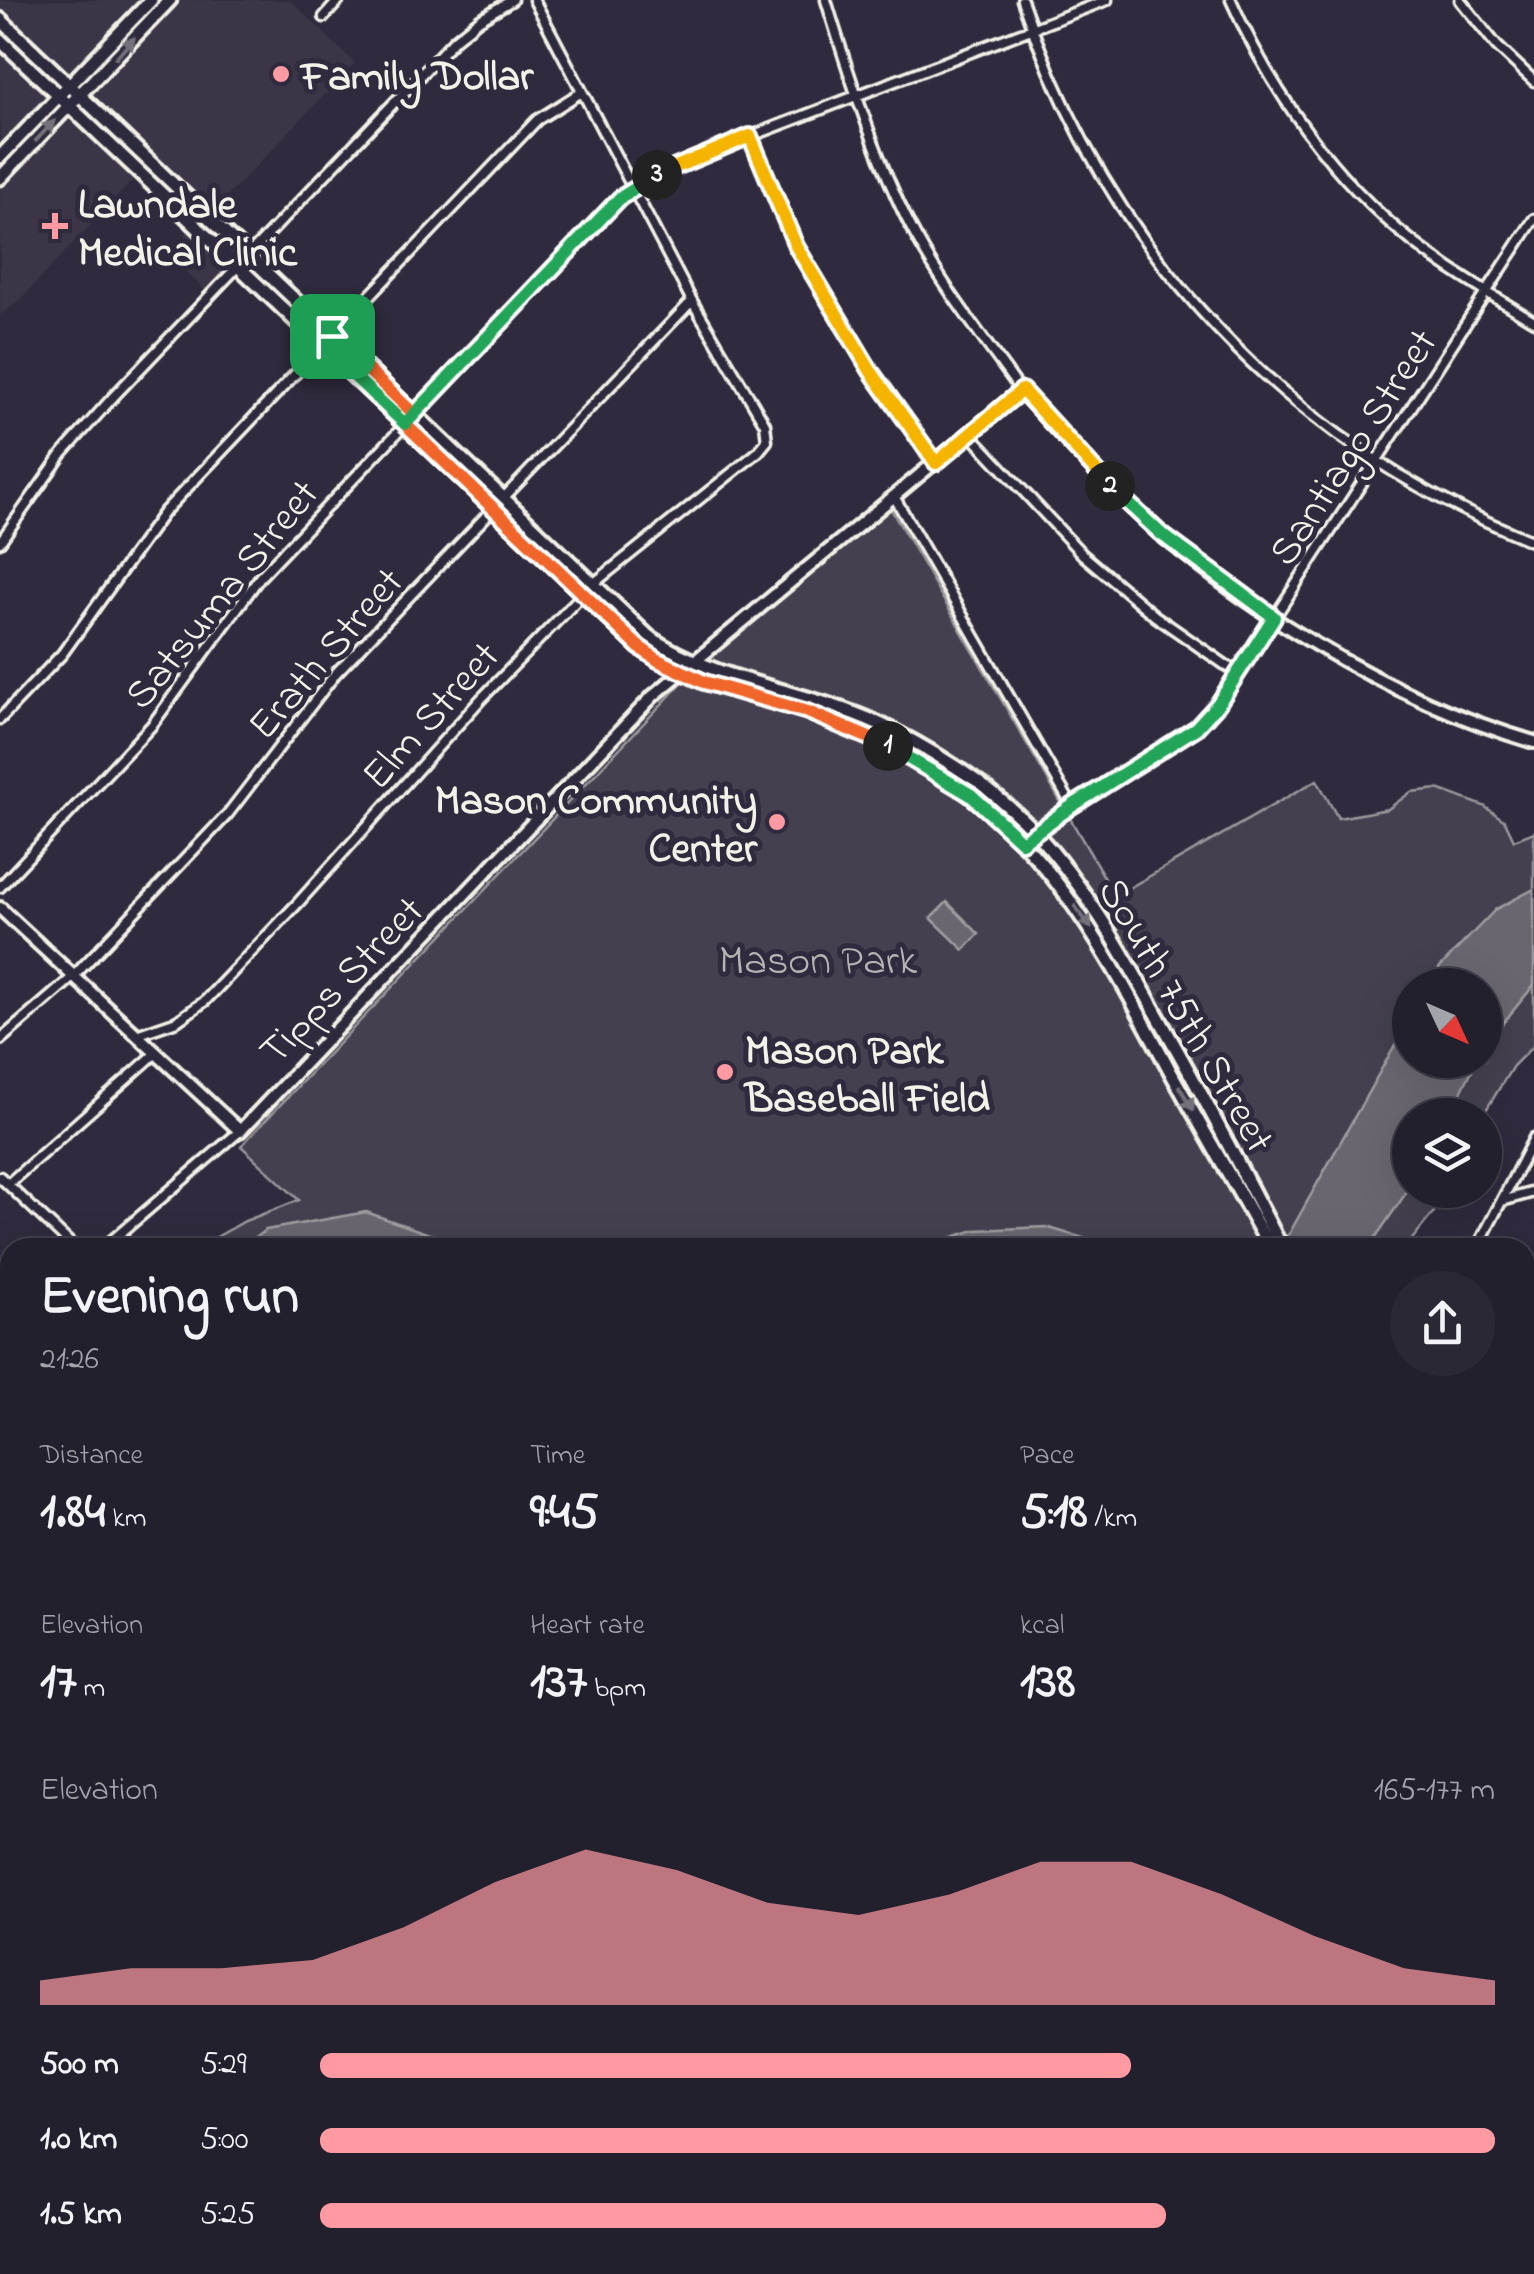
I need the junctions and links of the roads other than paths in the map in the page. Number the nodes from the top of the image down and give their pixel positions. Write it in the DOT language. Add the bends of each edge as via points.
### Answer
graph roads {
  1 [pos="151,0"];
  2 [pos="170,0"];
  3 [pos="339,0"];
  4 [pos="512,0"];
  5 [pos="534,0"];
  6 [pos="826,0"];
  7 [pos="1022,0"];
  8 [pos="1107,0"];
  9 [pos="1231,0"];
  10 [pos="1460,0"];
  11 [pos="324,17"];
  12 [pos="0,19"];
  13 [pos="1033,28"];
  14 [pos="0,40"];
  15 [pos="1534,81"];
  16 [pos="74,90"];
  17 [pos="580,93"];
  18 [pos="855,97"];
  19 [pos="64,101"];
  20 [pos="750,136"];
  21 [pos="0,157"];
  22 [pos="0,178"];
  23 [pos="632,190"];
  24 [pos="1534,220"];
  25 [pos="249,256"];
  26 [pos="240,266"];
  27 [pos="1486,292"];
  28 [pos="692,302"];
  29 [pos="1534,321"];
  30 [pos="332,336"];
  31 [pos="322,346"];
  32 [pos="1022,390"];
  33 [pos="414,414"];
  34 [pos="405,424"];
  35 [pos="970,434"];
  36 [pos="1378,462"];
  37 [pos="936,463"];
  38 [pos="504,497"];
  39 [pos="895,498"];
  40 [pos="495,507"];
  41 [pos="0,542"];
  42 [pos="1534,542"];
  43 [pos="593,584"];
  44 [pos="583,594"];
  45 [pos="1274,617"];
  46 [pos="696,660"];
  47 [pos="682,671"];
  48 [pos="1237,673"];
  49 [pos="0,720"];
  50 [pos="891,729"];
  51 [pos="1534,742"];
  52 [pos="884,744"];
  53 [pos="1072,806"];
  54 [pos="1035,832"];
  55 [pos="1022,842"];
  56 [pos="0,887"];
  57 [pos="0,908"];
  58 [pos="73,976"];
  59 [pos="136,1035"];
  60 [pos="0,1040"];
  61 [pos="156,1053"];
  62 [pos="240,1131"];
  63 [pos="1534,1138"];
  64 [pos="1528,1147"];
  65 [pos="1534,1156"];
  66 [pos="4,1180"];
  67 [pos="1534,1192"];
  68 [pos="1502,1202"];
  69 [pos="1499,1208"];
  70 [pos="1262,1222"];
  71 [pos="65,1238"];
  72 [pos="115,1238"];
  73 [pos="1267,1238"];
  74 [pos="1274,1238"];
  75 [pos="1483,1238"];
  1 -- 16 [label="main road"];
  16 -- 2 [label="main road, one-way"];
  3 -- 11 [label="street"];
  4 -- 25 [label="street" via="455,39"];
  5 -- 17 [label="street"];
  6 -- 18 [label="street"];
  7 -- 13 [label="street"];
  8 -- 13 [label="street, Satsuma Street"];
  9 -- 27 [label="street" via="1292,111 1352,184 1412,241"];
  10 -- 15 [label="street"];
  12 -- 16 [label="main road, South 75th Street"];
  13 -- 18 [label="street, Satsuma Street"];
  13 -- 36 [label="street" via="1104,183 1165,272 1293,400"];
  14 -- 19 [label="main road, South 75th Street"];
  16 -- 19 [label="main road"];
  16 -- 25 [label="main road, South 75th Street"];
  17 -- 23 [label="street"];
  17 -- 30 [label="street" via="537,120"];
  18 -- 20 [label="street, Satsuma Street"];
  18 -- 32 [label="street" via="900,206 951,295"];
  19 -- 21 [label="main road"];
  22 -- 19 [label="main road, one-way"];
  19 -- 26 [label="main road, South 75th Street"];
  20 -- 23 [label="street, Satsuma Street"];
  20 -- 37 [label="street" via="796,246 870,370"];
  23 -- 28 [label="street"];
  23 -- 33 [label="street, Satsuma Street"];
  24 -- 27 [label="street, Santiago Street"];
  25 -- 26 [label="street"];
  25 -- 30 [label="main road, South 75th Street"];
  26 -- 31 [label="main road, South 75th Street"];
  26 -- 41 [label="street" via="62,453"];
  27 -- 29 [label="street"];
  27 -- 36 [label="street, Santiago Street"];
  28 -- 38 [label="street, Erath Street"];
  28 -- 43 [label="street, Elm Street" via="764,424 767,441"];
  30 -- 31 [label="street"];
  30 -- 33 [label="main road, South 75th Street"];
  31 -- 34 [label="main road, South 75th Street"];
  31 -- 49 [label="street" via="164,512 62,654"];
  32 -- 35 [label="street, Tipps Street"];
  32 -- 45 [label="street" via="1149,523"];
  33 -- 34 [label="street, Satsuma Street"];
  33 -- 38 [label="main road, South 75th Street"];
  34 -- 40 [label="main road, South 75th Street"];
  34 -- 56 [label="street, Satsuma Street" via="260,577 152,725"];
  35 -- 37 [label="street, Tipps Street"];
  35 -- 48 [label="street" via="1083,555"];
  36 -- 42 [label="street" via="1431,495"];
  36 -- 45 [label="street, Santiago Street"];
  37 -- 39 [label="street, Tipps Street"];
  38 -- 40 [label="street, Erath Street"];
  38 -- 43 [label="main road, South 75th Street"];
  39 -- 46 [label="street, Tipps Street"];
  39 -- 53 [label="street"];
  40 -- 44 [label="main road, South 75th Street"];
  40 -- 58 [label="street, Erath Street" via="336,673 227,815"];
  43 -- 44 [label="street, Elm Street"];
  43 -- 46 [label="main road, South 75th Street" via="648,636"];
  44 -- 47 [label="main road, South 75th Street" via="639,647"];
  44 -- 59 [label="street, Elm Street" via="205,1001 176,1021"];
  45 -- 48 [label="street, Santiago Street"];
  45 -- 51 [label="street" via="1377,679"];
  46 -- 47 [label="street, Tipps Street"];
  46 -- 50 [label="main road, South 75th Street"];
  47 -- 52 [label="main road, South 75th Street"];
  47 -- 62 [label="street, Tipps Street"];
  48 -- 53 [label="street, Santiago Street" via="1196,728"];
  50 -- 52 [label="main road"];
  50 -- 54 [label="main road, South 75th Street" via="980,784"];
  52 -- 55 [label="main road, South 75th Street" via="971,795"];
  53 -- 54 [label="street, Santiago Street"];
  54 -- 55 [label="street, Santiago Street"];
  54 -- 70 [label="main road, South 75th Street" via="1100,912"];
  55 -- 70 [label="main road, South 75th Street, one-way" via="1087,920"];
  57 -- 58 [label="street"];
  58 -- 59 [label="street"];
  58 -- 60 [label="street, Erath Street"];
  59 -- 61 [label="street"];
  61 -- 62 [label="street"];
  61 -- 66 [label="street"];
  62 -- 72 [label="street, Tipps Street"];
  63 -- 64 [label="street"];
  64 -- 65 [label="street"];
  64 -- 68 [label="street"];
  66 -- 71 [label="street"];
  67 -- 68 [label="street"];
  69 -- 75 [label="street"];
  70 -- 73 [label="main road, South 75th Street"];
  70 -- 74 [label="main road, South 75th Street"];
}
